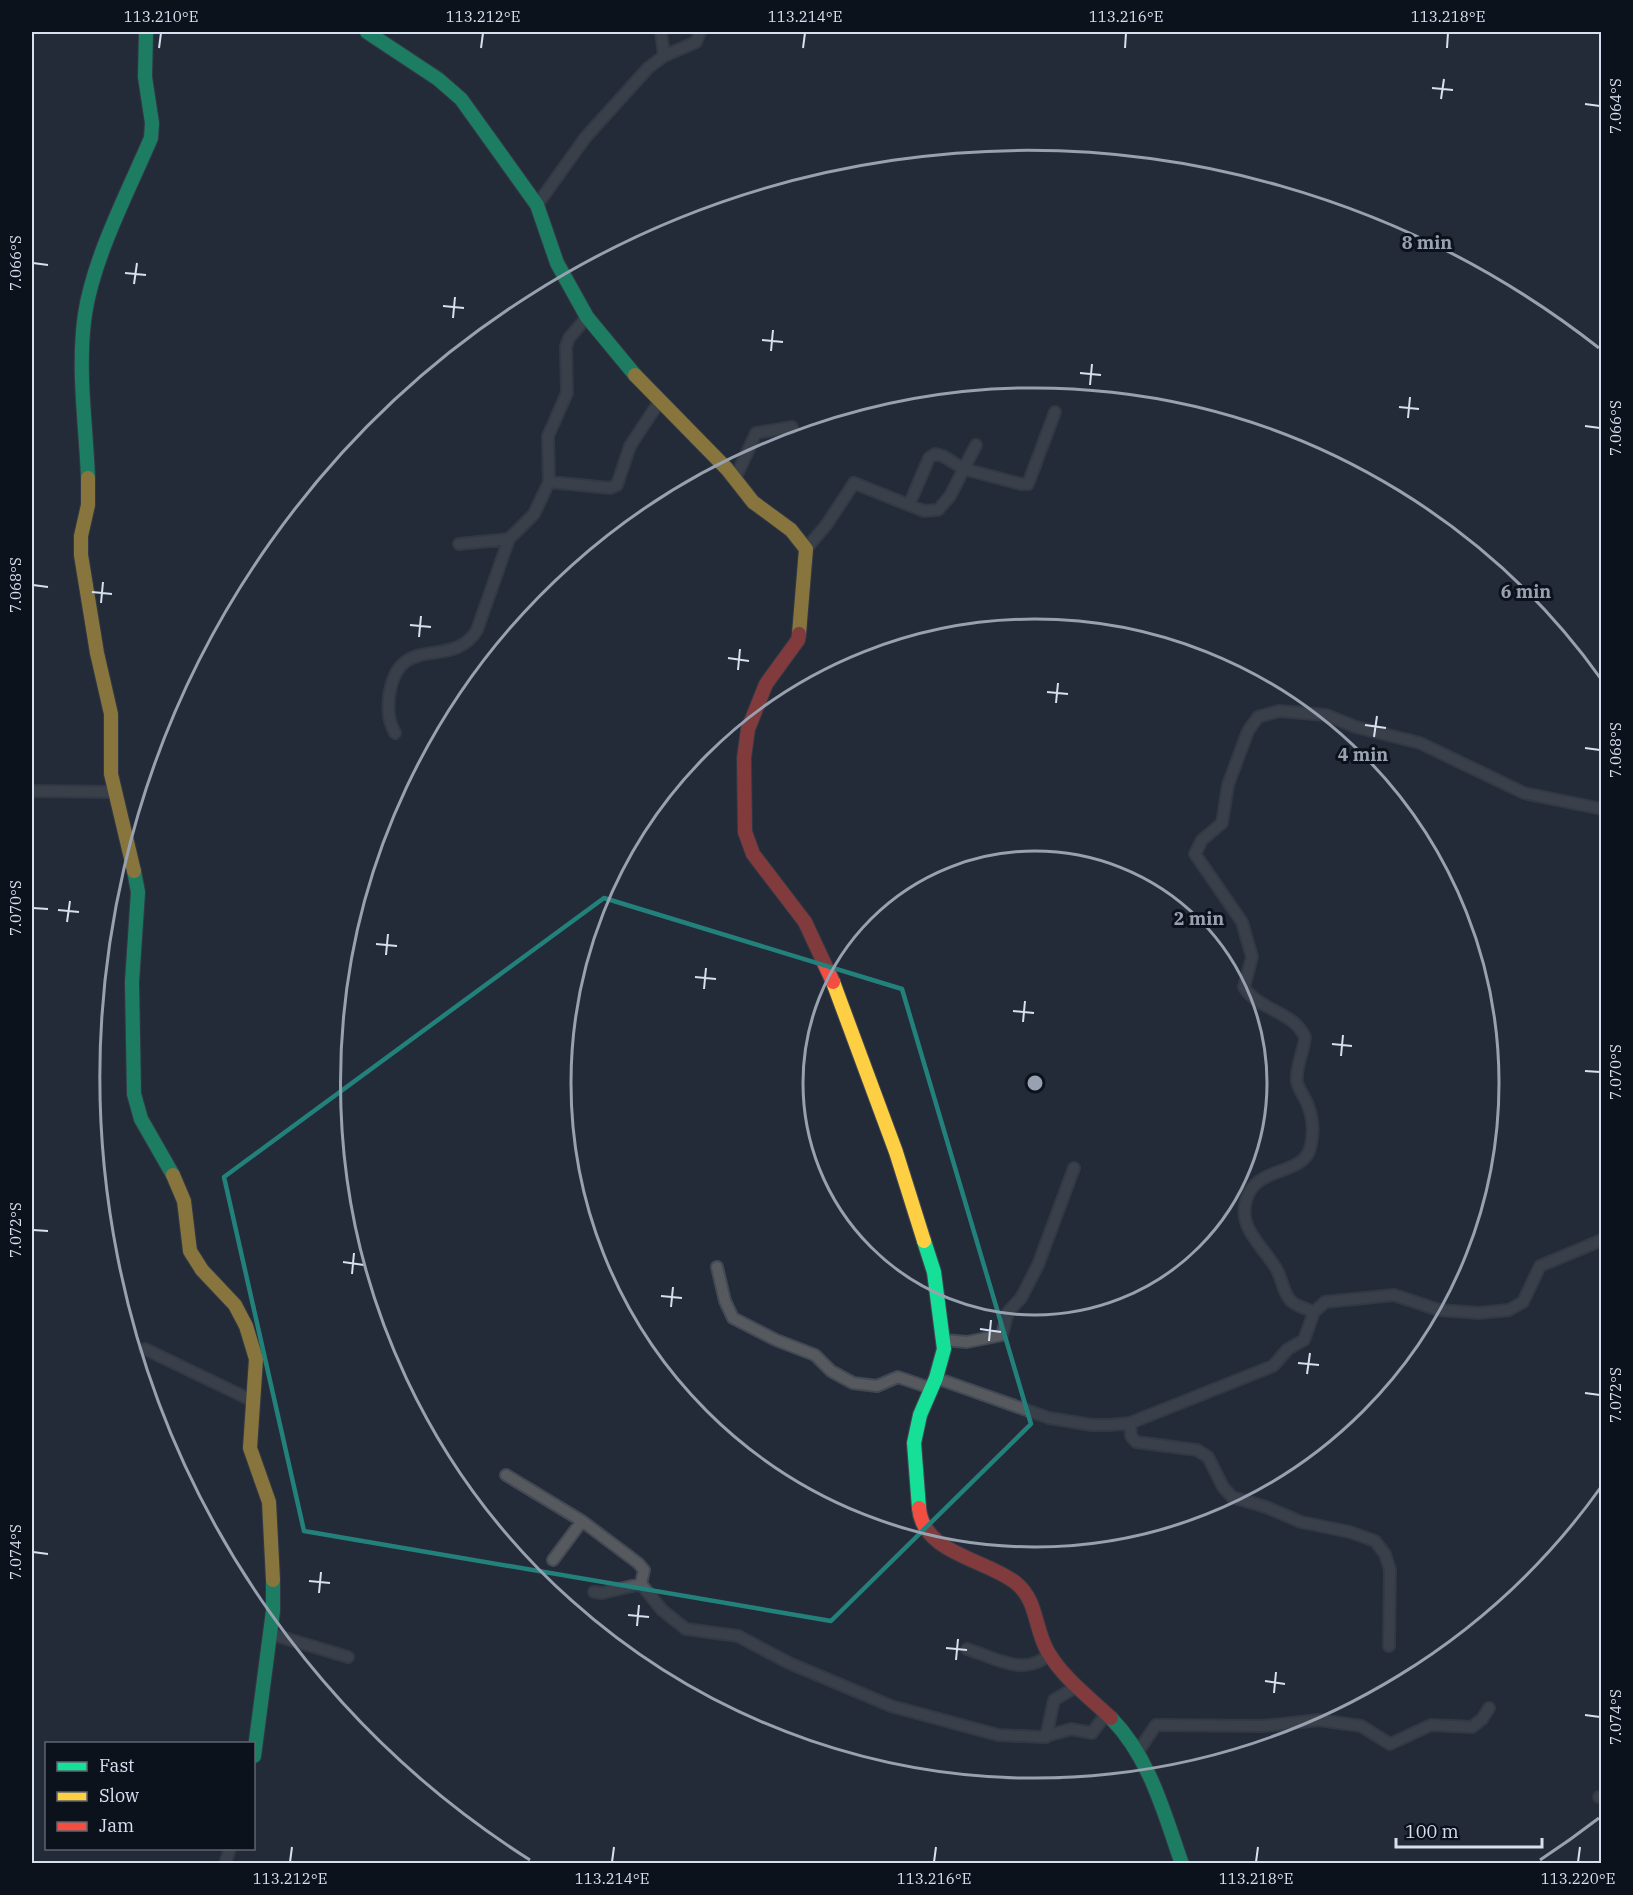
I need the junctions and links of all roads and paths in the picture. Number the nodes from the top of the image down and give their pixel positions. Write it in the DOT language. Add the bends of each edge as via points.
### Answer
graph roads {
  1 [pos="146,32"];
  2 [pos="367,32"];
  3 [pos="661,32"];
  4 [pos="700,32"];
  5 [pos="664,56"];
  6 [pos="537,205"];
  7 [pos="587,317"];
  8 [pos="659,402"];
  9 [pos="1055,412"];
  10 [pos="792,427"];
  11 [pos="976,445"];
  12 [pos="964,469"];
  13 [pos="735,479"];
  14 [pos="549,482"];
  15 [pos="909,505"];
  16 [pos="508,539"];
  17 [pos="459,544"];
  18 [pos="806,549"];
  19 [pos="394,733"];
  20 [pos="32,791"];
  21 [pos="116,792"];
  22 [pos="1602,809"];
  23 [pos="1074,1168"];
  24 [pos="1602,1240"];
  25 [pos="717,1267"];
  26 [pos="1314,1312"];
  27 [pos="943,1340"];
  28 [pos="145,1349"];
  29 [pos="933,1383"];
  30 [pos="253,1401"];
  31 [pos="1130,1424"];
  32 [pos="506,1475"];
  33 [pos="582,1521"];
  34 [pos="553,1560"];
  35 [pos="641,1584"];
  36 [pos="594,1592"];
  37 [pos="271,1634"];
  38 [pos="1389,1646"];
  39 [pos="967,1649"];
  40 [pos="1049,1655"];
  41 [pos="348,1657"];
  42 [pos="1076,1687"];
  43 [pos="1489,1708"];
  44 [pos="1106,1714"];
  45 [pos="1046,1737"];
  46 [pos="255,1749"];
  47 [pos="1137,1753"];
  48 [pos="1182,1863"];
  1 -- 21 [label="street" via="145,77 151,138 96,272 85,313 81,364 88,476 81,555 111,714 111,774"];
  2 -- 6 [label="street" via="461,99"];
  3 -- 5 [label="street"];
  4 -- 5 [label="street" via="695,43"];
  5 -- 6 [label="street" via="599,122"];
  6 -- 7 [label="street" via="557,263"];
  7 -- 8 [label="street"];
  7 -- 14 [label="street" via="566,347 568,384 548,436"];
  8 -- 13 [label="street"];
  8 -- 14 [label="street" via="630,446 617,485 610,488"];
  9 -- 12 [label="street" via="1028,484"];
  10 -- 13 [label="street" via="756,433"];
  11 -- 12 [label="street"];
  12 -- 15 [label="street" via="938,510 931,513"];
  12 -- 15 [label="street" via="944,456 932,456"];
  13 -- 18 [label="street" via="760,509 790,530"];
  14 -- 16 [label="street" via="534,514"];
  15 -- 18 [label="street" via="854,483"];
  16 -- 17 [label="street"];
  16 -- 19 [label="street" via="471,640 406,660 396,672 388,705 388,722"];
  18 -- 27 [label="street" via="798,640 766,684 746,740 746,838 757,860 806,922 852,1026 930,1257"];
  20 -- 21 [label="street"];
  21 -- 30 [label="street" via="138,892 132,982 134,1094 141,1119 186,1208 190,1251 235,1305 246,1326 256,1359"];
  22 -- 26 [label="street" via="1524,793 1441,751 1326,715 1279,711 1266,713 1253,723 1228,785 1222,823 1202,840 1195,854 1242,922 1251,957 1244,987 1253,998 1289,1017 1305,1037 1298,1085 1312,1120 1310,1150 1298,1164 1270,1174 1255,1186 1246,1202 1245,1218 1250,1235 1277,1270 1288,1298"];
  23 -- 27 [label="street" via="1038,1265 1021,1298 1008,1312 1002,1335 967,1342"];
  24 -- 26 [label="street" via="1540,1266 1523,1302 1509,1310 1439,1310 1407,1298 1380,1295 1325,1302"];
  25 -- 29 [label="street" via="733,1318 815,1355 831,1371 853,1383 878,1386 898,1377"];
  26 -- 31 [label="street" via="1304,1340 1273,1366"];
  27 -- 29 [label="street" via="944,1349"];
  28 -- 30 [label="street"];
  29 -- 31 [label="street" via="1049,1418 1092,1425"];
  29 -- 40 [label="street" via="914,1443 920,1521 948,1549 1009,1579 1028,1593"];
  30 -- 37 [label="street" via="250,1448 271,1516"];
  31 -- 38 [label="street" via="1136,1442 1206,1454 1232,1497 1301,1522 1375,1541 1390,1570"];
  32 -- 33 [label="street"];
  33 -- 34 [label="street"];
  33 -- 35 [label="street" via="642,1567"];
  35 -- 36 [label="street"];
  35 -- 45 [label="street" via="662,1610 686,1629 738,1636 860,1694 943,1722 998,1735"];
  37 -- 41 [label="street"];
  37 -- 46 [label="street"];
  39 -- 40 [label="street" via="1029,1667"];
  40 -- 42 [label="street"];
  42 -- 44 [label="street"];
  42 -- 45 [label="street" via="1054,1700"];
  43 -- 47 [label="street" via="1476,1726 1431,1725 1390,1744 1361,1726 1319,1720 1263,1726 1156,1725"];
  44 -- 45 [label="street" via="1092,1733 1071,1729"];
  44 -- 47 [label="street"];
  47 -- 48 [label="street" via="1162,1806"];
}
